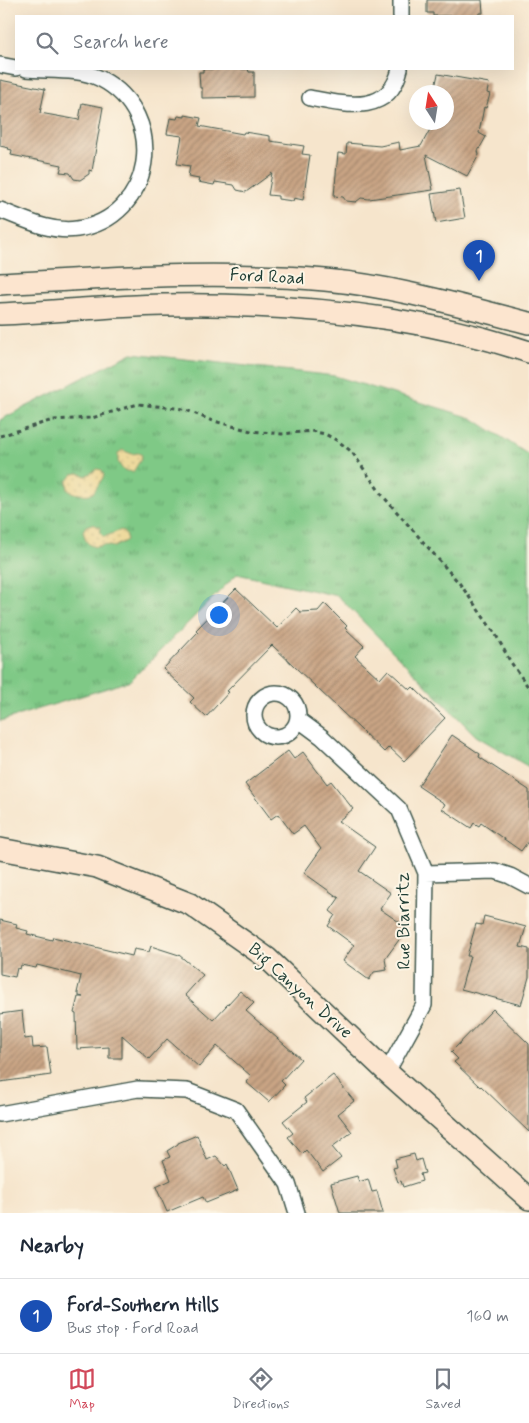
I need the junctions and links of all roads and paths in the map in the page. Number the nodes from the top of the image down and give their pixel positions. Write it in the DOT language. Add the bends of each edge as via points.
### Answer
graph roads {
  1 [pos="401,0"];
  2 [pos="400,15"];
  3 [pos="0,65"];
  4 [pos="15,68"];
  5 [pos="50,70"];
  6 [pos="400,70"];
  7 [pos="310,98"];
  8 [pos="0,210"];
  9 [pos="0,284"];
  10 [pos="0,314"];
  11 [pos="529,323"];
  12 [pos="529,352"];
  13 [pos="0,436"];
  14 [pos="529,688"];
  15 [pos="298,720"];
  16 [pos="0,849"];
  17 [pos="426,873"];
  18 [pos="529,886"];
  19 [pos="387,1072"];
  20 [pos="0,1114"];
  21 [pos="529,1199"];
  22 [pos="297,1213"];
  1 -- 2 [label="street"];
  3 -- 4 [label="street"];
  5 -- 8 [label="street" via="90,75 124,96 134,110 145,141 141,178 123,206 107,219 76,230 47,228"];
  6 -- 7 [label="street" via="396,82 380,100 366,104 341,104"];
  9 -- 11 [label="main road, Ford Road" via="158,275 246,274 327,280 412,293"];
  10 -- 12 [label="main road, Ford Road" via="161,305 247,305 345,312 413,322"];
  13 -- 14 [label="path" via="53,420 92,418 138,404 184,409 251,431 325,434 352,452 382,495 460,584"];
  15 -- 17 [label="street, Rue Biarritz" via="322,737 399,809"];
  16 -- 19 [label="main road, Big Canyon Drive" via="97,867 190,904 267,958"];
  17 -- 18 [label="street" via="495,871"];
  17 -- 19 [label="street, Rue Biarritz" via="424,1005"];
  19 -- 21 [label="main road, Big Canyon Drive"];
  20 -- 22 [label="street" via="138,1089 187,1091 236,1110 288,1184"];
}
